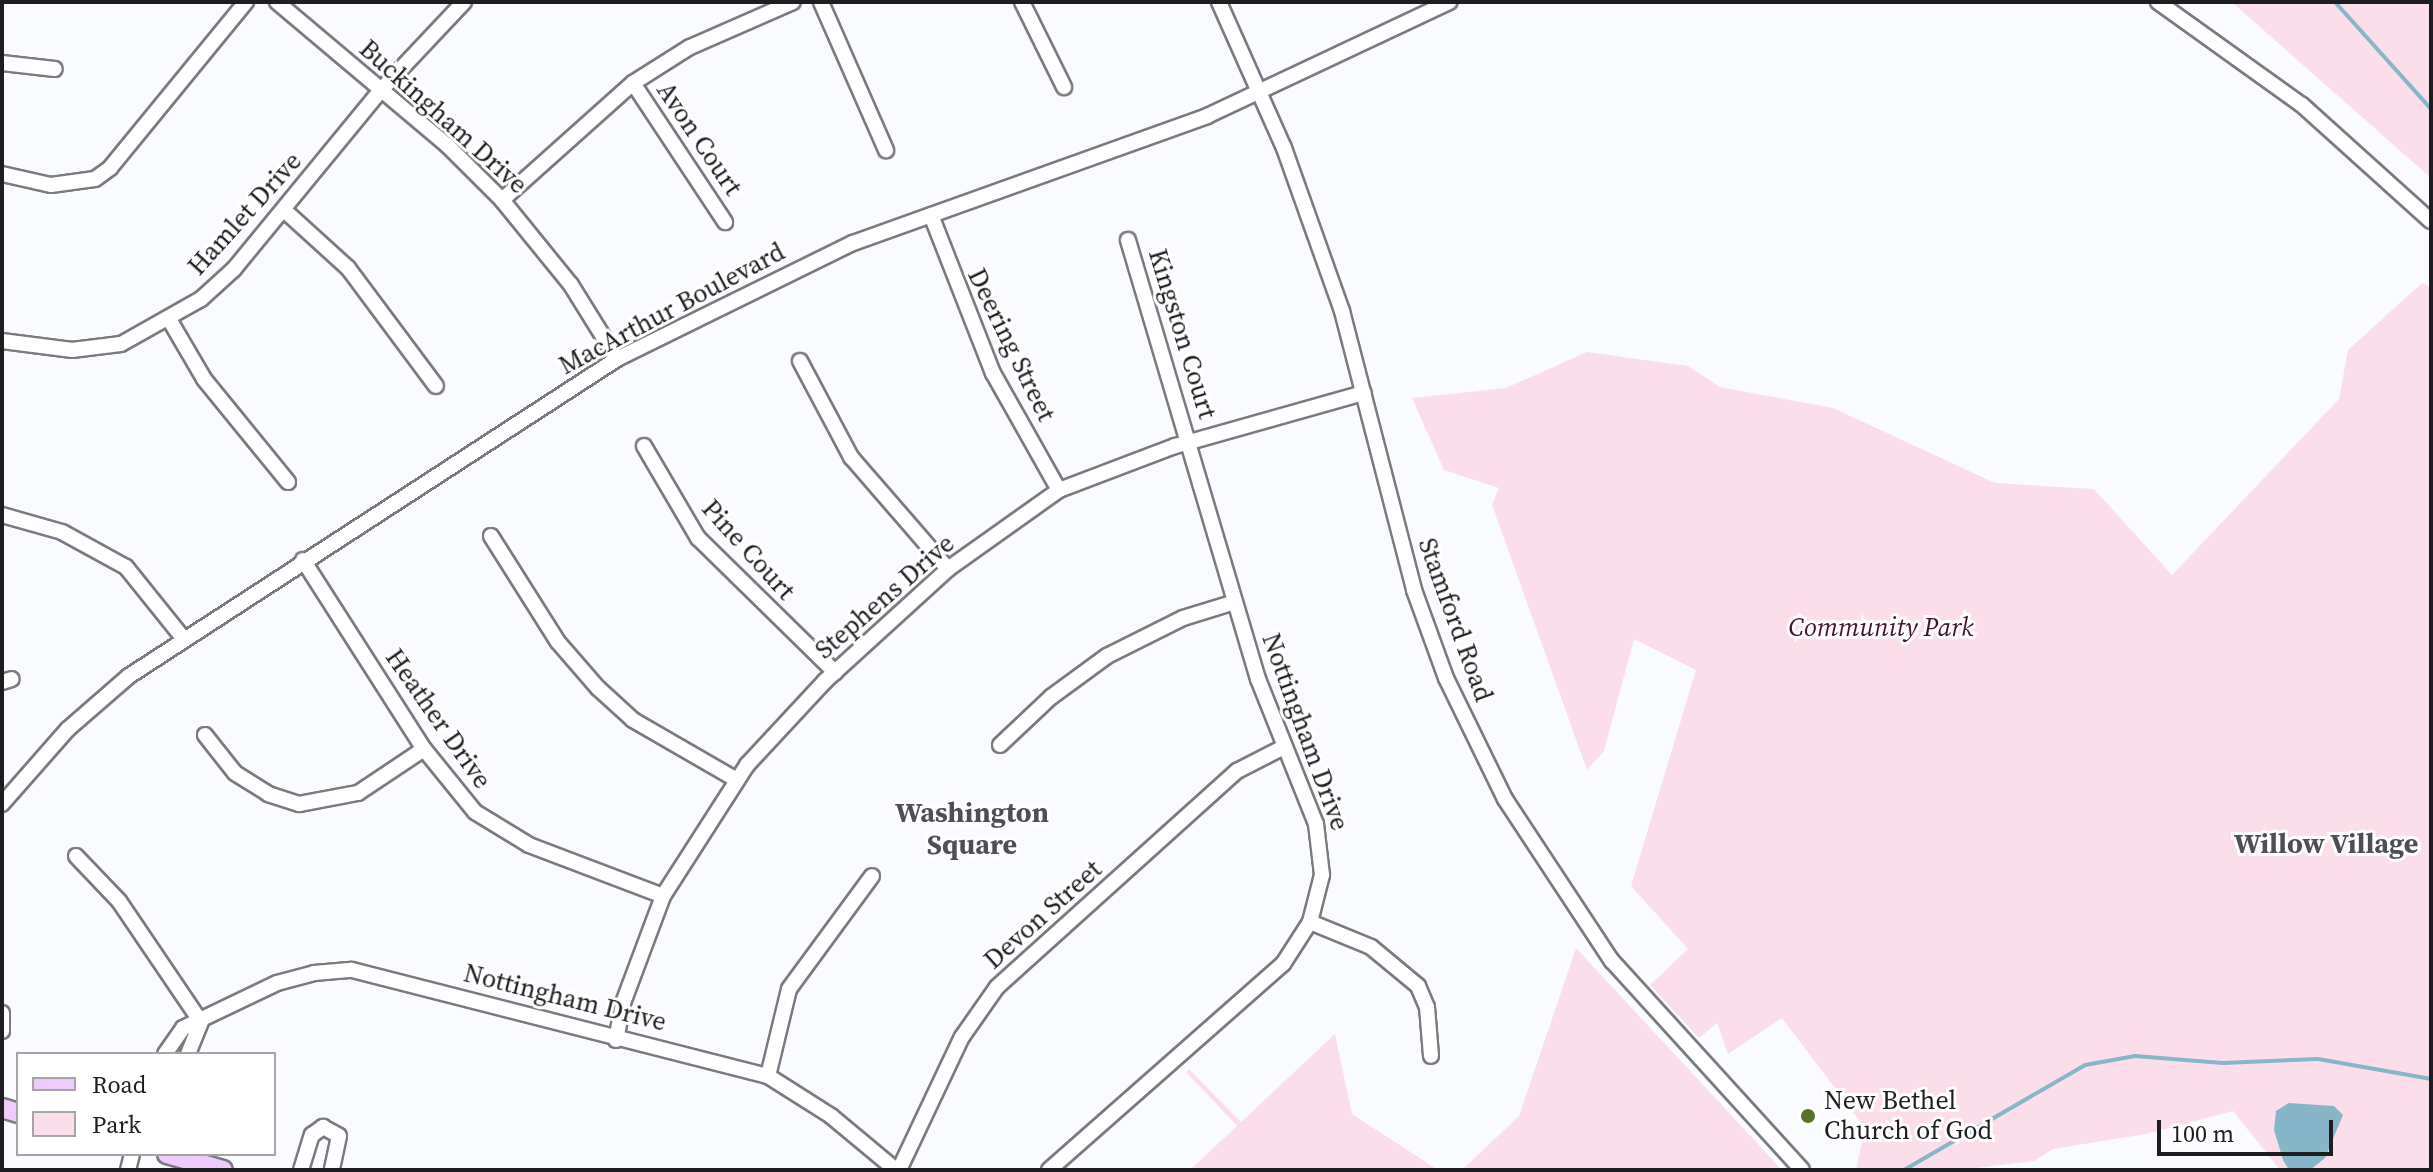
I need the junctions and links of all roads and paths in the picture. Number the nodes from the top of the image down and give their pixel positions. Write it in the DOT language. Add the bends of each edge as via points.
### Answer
graph roads {
  1 [pos="246,2"];
  2 [pos="277,2"];
  3 [pos="464,2"];
  4 [pos="793,2"];
  5 [pos="821,2"];
  6 [pos="1022,2"];
  7 [pos="1219,2"];
  8 [pos="1449,2"];
  9 [pos="2158,2"];
  10 [pos="2,63"];
  11 [pos="55,69"];
  12 [pos="633,83"];
  13 [pos="1064,87"];
  14 [pos="381,90"];
  15 [pos="1257,94"];
  16 [pos="886,150"];
  17 [pos="2,174"];
  18 [pos="502,200"];
  19 [pos="284,210"];
  20 [pos="931,215"];
  21 [pos="2431,221"];
  22 [pos="725,222"];
  23 [pos="1128,240"];
  24 [pos="169,319"];
  25 [pos="2,341"];
  26 [pos="617,359"];
  27 [pos="800,361"];
  28 [pos="436,386"];
  29 [pos="1364,393"];
  30 [pos="1191,442"];
  31 [pos="644,446"];
  32 [pos="288,482"];
  33 [pos="1059,490"];
  34 [pos="2,515"];
  35 [pos="491,536"];
  36 [pos="303,560"];
  37 [pos="948,569"];
  38 [pos="1235,602"];
  39 [pos="183,638"];
  40 [pos="835,672"];
  41 [pos="205,735"];
  42 [pos="1000,745"];
  43 [pos="1282,748"];
  44 [pos="424,749"];
  45 [pos="737,780"];
  46 [pos="2,804"];
  47 [pos="76,856"];
  48 [pos="872,876"];
  49 [pos="663,896"];
  50 [pos="1310,922"];
  51 [pos="2,1013"];
  52 [pos="201,1022"];
  53 [pos="2,1031"];
  54 [pos="616,1040"];
  55 [pos="166,1052"];
  56 [pos="189,1052"];
  57 [pos="1431,1056"];
  58 [pos="768,1076"];
  59 [pos="174,1156"];
  60 [pos="223,1170"];
  61 [pos="301,1170"];
  62 [pos="332,1170"];
  63 [pos="898,1170"];
  64 [pos="1049,1170"];
  65 [pos="1802,1170"];
  1 -- 17 [label="street" via="110,168 95,179 51,185"];
  2 -- 14 [label="street, Buckingham Drive"];
  3 -- 14 [label="street, Hamlet Drive"];
  4 -- 12 [label="street" via="690,47"];
  5 -- 16 [label="street"];
  6 -- 13 [label="street"];
  7 -- 15 [label="street, Stamford Road"];
  8 -- 15 [label="street, MacArthur Boulevard"];
  9 -- 21 [label="street" via="2291,96"];
  10 -- 11 [label="street"];
  12 -- 18 [label="street"];
  12 -- 22 [label="street, Avon Court"];
  14 -- 18 [label="street, Buckingham Drive"];
  14 -- 19 [label="street, Hamlet Drive"];
  15 -- 20 [label="street, MacArthur Boulevard"];
  15 -- 29 [label="street, Stamford Road" via="1305,204"];
  18 -- 26 [label="street, Buckingham Drive" via="571,285"];
  19 -- 24 [label="street, Hamlet Drive" via="234,269"];
  19 -- 28 [label="street" via="358,280"];
  20 -- 26 [label="street, MacArthur Boulevard" via="764,283"];
  20 -- 33 [label="street, Deering Street" via="993,373"];
  23 -- 30 [label="street, Kingston Court"];
  24 -- 25 [label="street, Hamlet Drive" via="121,344 85,348"];
  24 -- 32 [label="street" via="211,390"];
  26 -- 36 [label="street, MacArthur Boulevard"];
  27 -- 37 [label="street" via="851,457"];
  29 -- 30 [label="street, Stephens Drive"];
  29 -- 65 [label="street, Stamford Road" via="1414,590 1446,678 1505,799 1612,961"];
  30 -- 33 [label="street, Stephens Drive"];
  30 -- 38 [label="street, Nottingham Drive"];
  31 -- 40 [label="street, Pine Court" via="698,538"];
  33 -- 37 [label="street, Stephens Drive"];
  34 -- 39 [label="street" via="62,532 126,567"];
  35 -- 45 [label="street" via="558,642 598,688 633,720"];
  36 -- 39 [label="street, MacArthur Boulevard"];
  36 -- 44 [label="street, Heather Drive"];
  37 -- 40 [label="street, Stephens Drive"];
  38 -- 42 [label="street" via="1183,618 1107,656 1051,697"];
  38 -- 43 [label="street, Nottingham Drive"];
  39 -- 46 [label="street, MacArthur Boulevard" via="68,729"];
  40 -- 45 [label="street, Stephens Drive"];
  41 -- 44 [label="street" via="235,773 268,794 299,804 358,793"];
  43 -- 50 [label="street, Nottingham Drive" via="1311,809 1321,845 1320,888"];
  43 -- 63 [label="street, Devon Street" via="1237,771 997,987 962,1037"];
  44 -- 49 [label="street, Heather Drive" via="460,798 497,828"];
  45 -- 49 [label="street, Stephens Drive"];
  47 -- 52 [label="street" via="119,901"];
  48 -- 58 [label="street" via="789,989"];
  49 -- 54 [label="street, Stephens Drive" via="623,1003"];
  50 -- 57 [label="street" via="1371,947 1418,986 1427,1007"];
  50 -- 64 [label="street, Nottingham Drive" via="1283,964"];
  51 -- 53 [label="street"];
  52 -- 54 [label="street, Nottingham Drive" via="277,983 352,970"];
  52 -- 55 [label="street, Nottingham Drive" via="183,1028"];
  52 -- 56 [label="street"];
  54 -- 58 [label="street, Nottingham Drive" via="681,1050"];
  58 -- 63 [label="street, Nottingham Drive" via="831,1116"];
  59 -- 60 [label="main road"];
  61 -- 62 [label="street" via="312,1135 323,1127 339,1136"];
}
